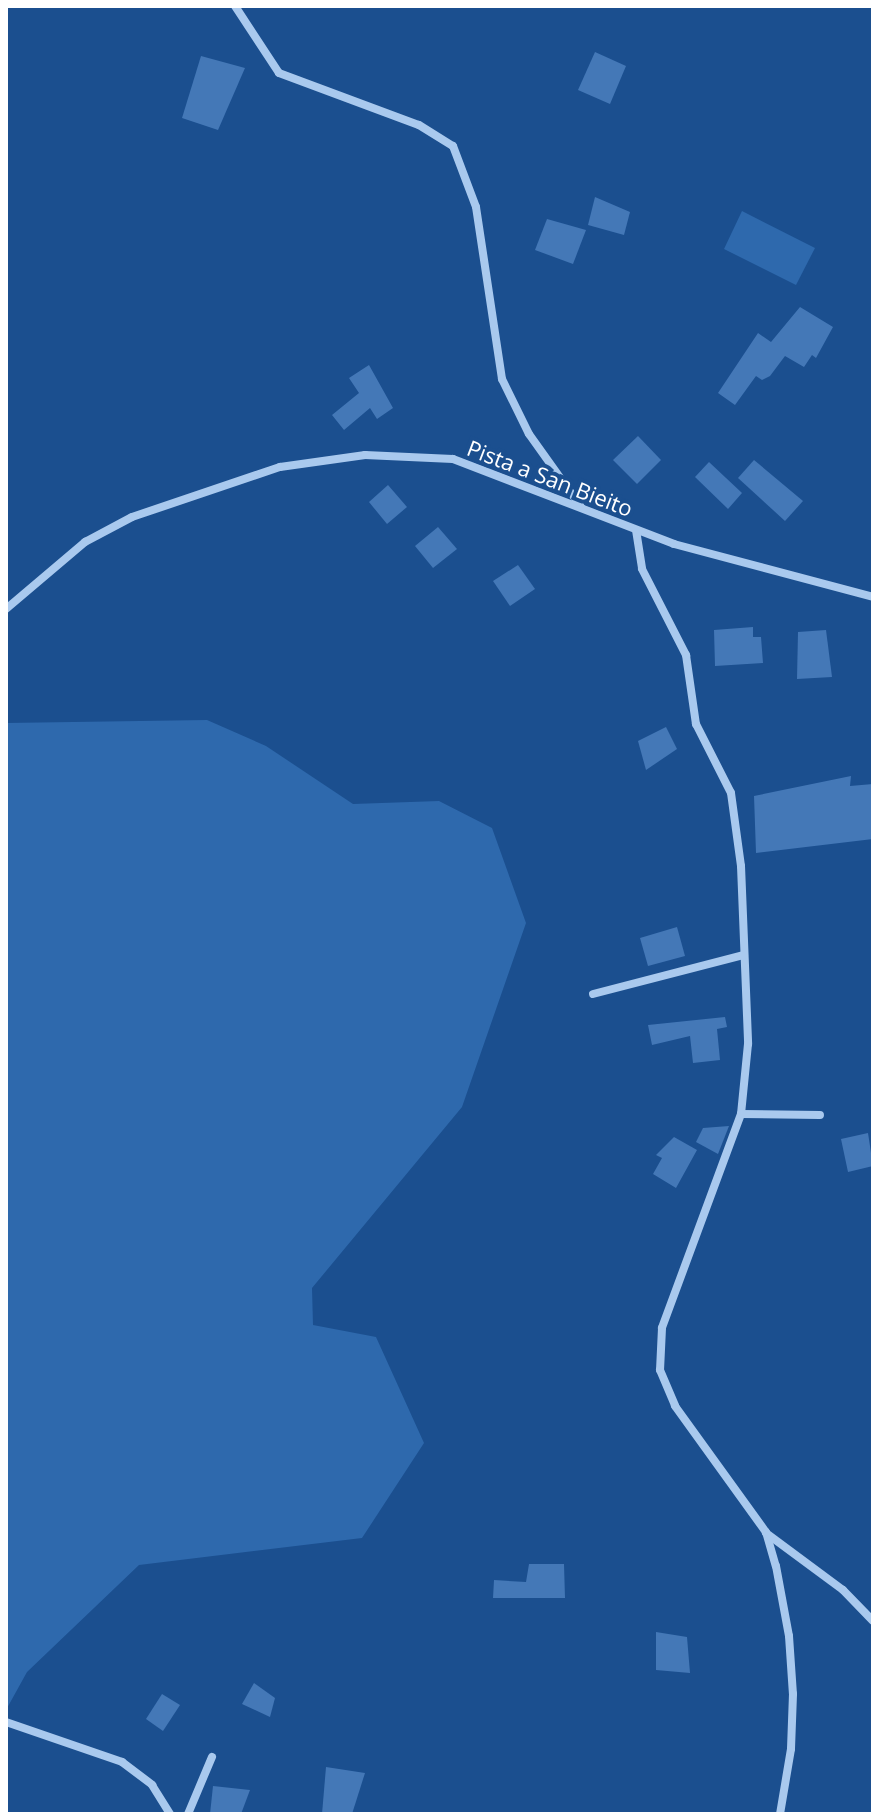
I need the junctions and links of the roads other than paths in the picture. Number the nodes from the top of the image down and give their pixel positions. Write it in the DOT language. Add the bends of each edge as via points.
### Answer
graph roads {
  1 [pos="235,6"];
  2 [pos="581,507"];
  3 [pos="636,530"];
  4 [pos="873,597"];
  5 [pos="6,609"];
  6 [pos="744,955"];
  7 [pos="593,994"];
  8 [pos="741,1114"];
  9 [pos="820,1115"];
  10 [pos="766,1532"];
  11 [pos="873,1621"];
  12 [pos="6,1722"];
  13 [pos="212,1757"];
  14 [pos="170,1814"];
  15 [pos="188,1814"];
  16 [pos="780,1814"];
  1 -- 2 [label="street" via="279,73 419,125 453,146 476,207 502,379 529,434"];
  2 -- 3 [label="street, Pista a San Bieito"];
  2 -- 5 [label="street, Pista a San Bieito" via="453,459 365,455 306,461 208,487 105,530"];
  3 -- 4 [label="street, Pista a San Bieito"];
  3 -- 6 [label="street" via="642,569 686,655 696,724 731,793 741,866"];
  6 -- 7 [label="street"];
  6 -- 8 [label="street" via="748,1044"];
  8 -- 9 [label="street"];
  8 -- 10 [label="street" via="662,1328 660,1357 675,1406"];
  10 -- 11 [label="street" via="843,1590"];
  10 -- 16 [label="street" via="792,1666 791,1749"];
  12 -- 14 [label="street" via="122,1762 152,1785"];
  13 -- 15 [label="street"];
}
